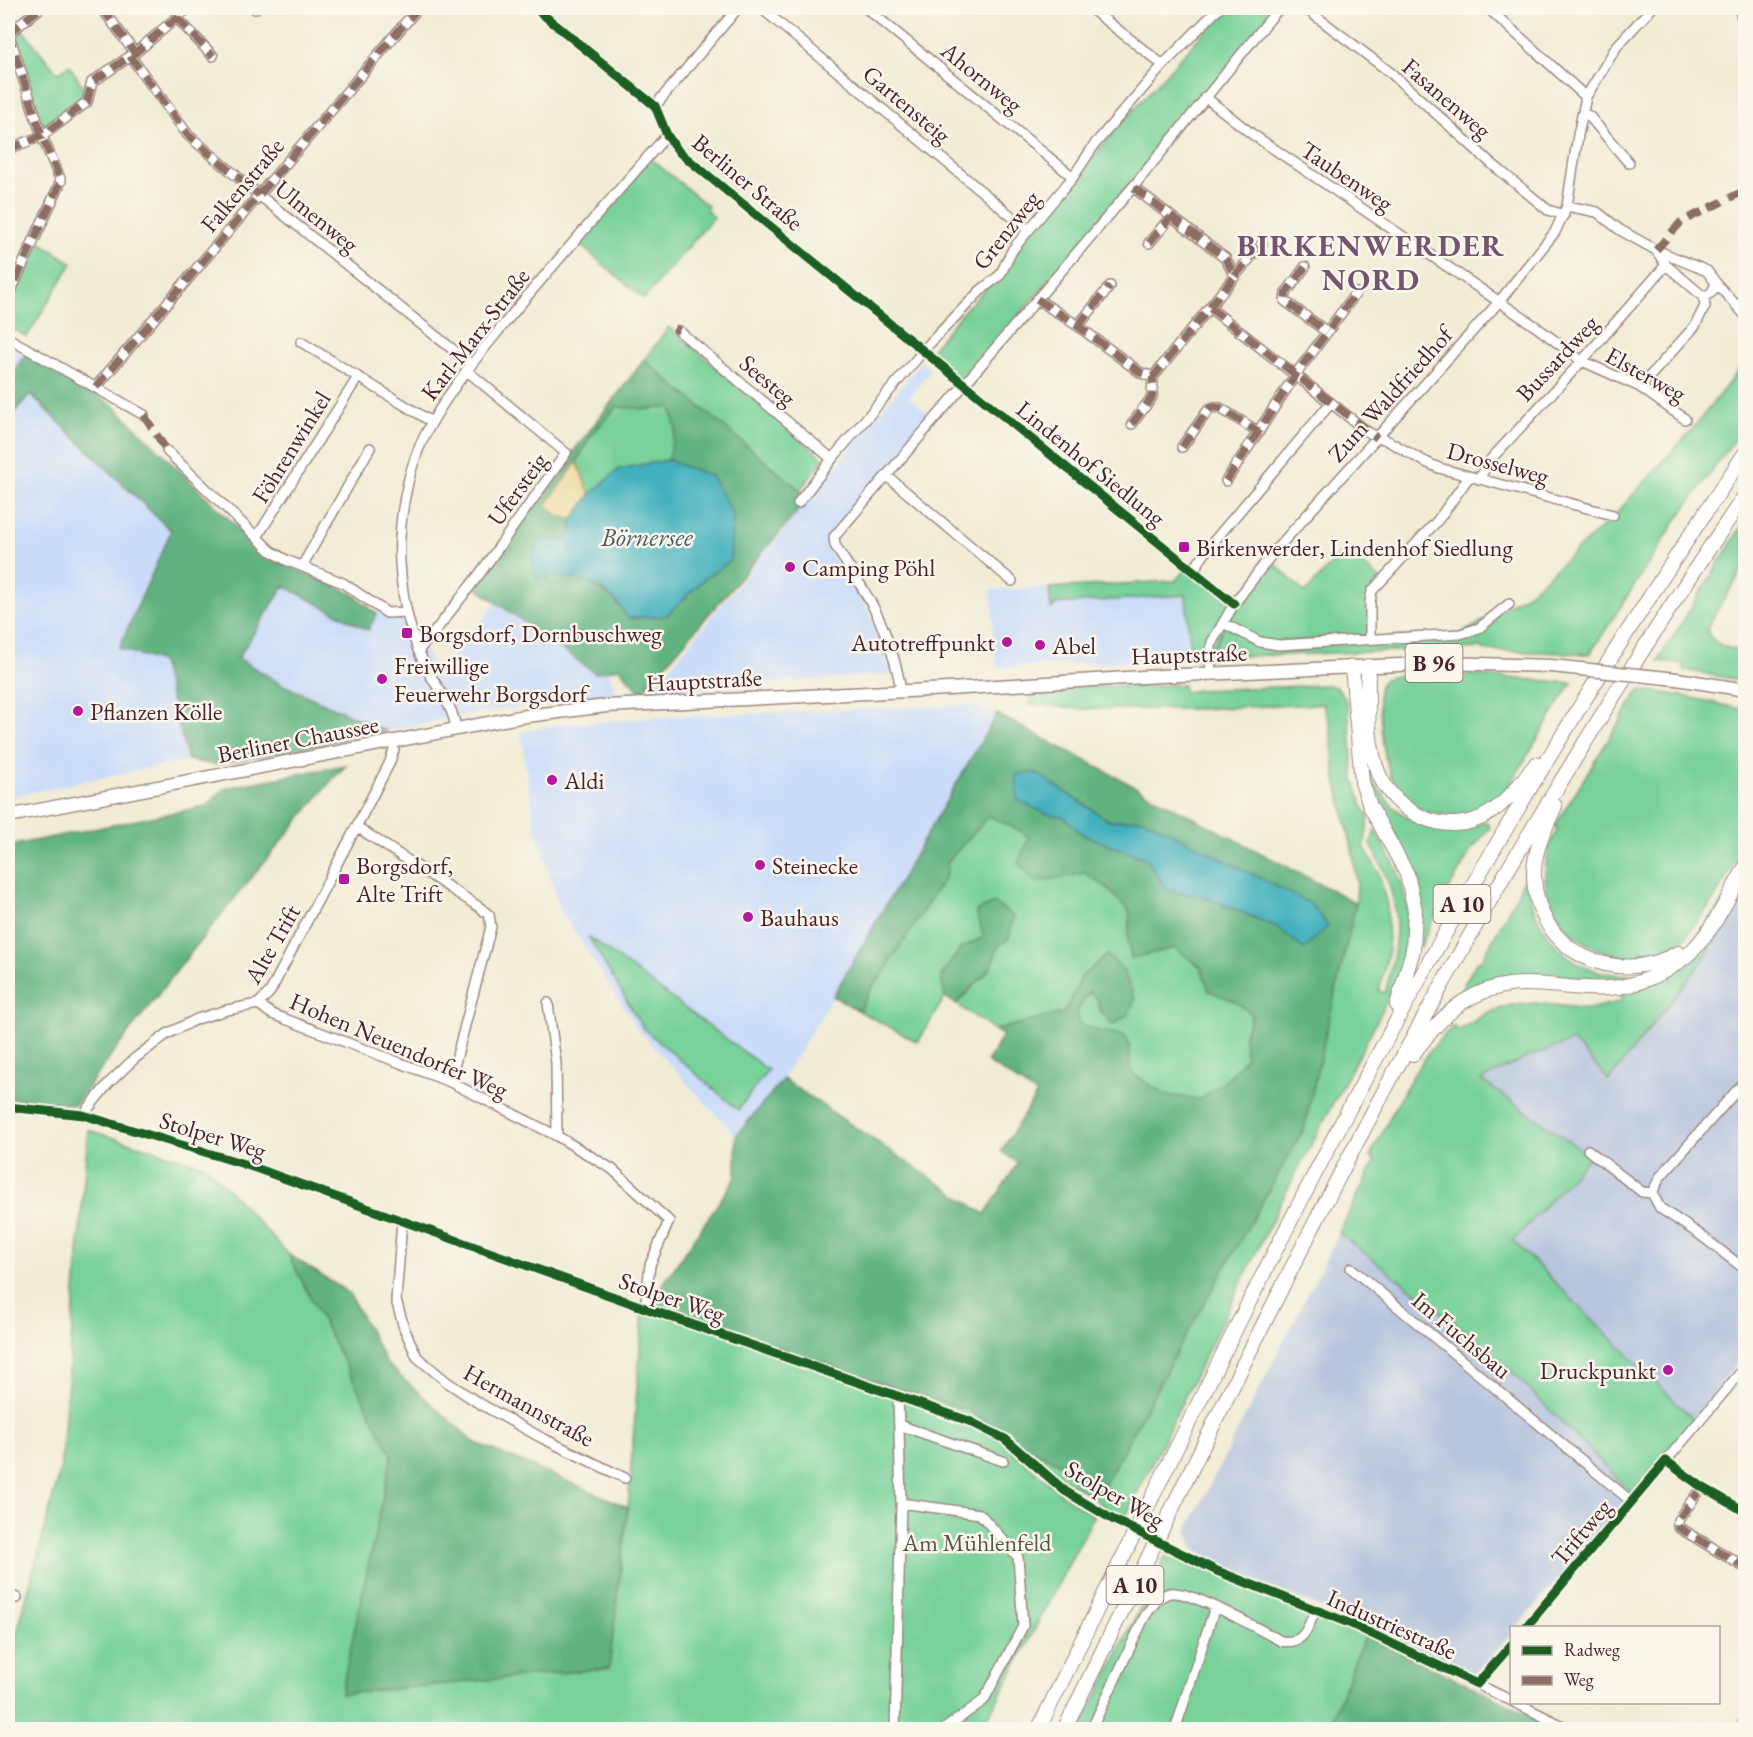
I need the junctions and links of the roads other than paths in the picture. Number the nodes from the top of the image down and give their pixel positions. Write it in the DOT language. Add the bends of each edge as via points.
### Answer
graph roads {
  1 [pos="40,8"];
  2 [pos="102,8"];
  3 [pos="188,8"];
  4 [pos="418,8"];
  5 [pos="535,8"];
  6 [pos="738,8"];
  7 [pos="761,8"];
  8 [pos="866,8"];
  9 [pos="1090,8"];
  10 [pos="1219,8"];
  11 [pos="1280,8"];
  12 [pos="1305,8"];
  13 [pos="1488,8"];
  14 [pos="1652,8"];
  15 [pos="1739,8"];
  16 [pos="177,18"];
  17 [pos="1746,29"];
  18 [pos="8,33"];
  19 [pos="133,55"];
  20 [pos="213,56"];
  21 [pos="1163,65"];
  22 [pos="1205,97"];
  23 [pos="1586,97"];
  24 [pos="655,106"];
  25 [pos="1582,113"];
  26 [pos="667,135"];
  27 [pos="42,136"];
  28 [pos="8,149"];
  29 [pos="1629,163"];
  30 [pos="1073,177"];
  31 [pos="1132,187"];
  32 [pos="259,195"];
  33 [pos="1566,210"];
  34 [pos="1171,217"];
  35 [pos="1028,230"];
  36 [pos="1149,243"];
  37 [pos="1262,244"];
  38 [pos="1656,250"];
  39 [pos="1666,265"];
  40 [pos="1305,267"];
  41 [pos="1235,276"];
  42 [pos="1716,283"];
  43 [pos="1110,286"];
  44 [pos="1356,293"];
  45 [pos="8,297"];
  46 [pos="1704,297"];
  47 [pos="1037,299"];
  48 [pos="1498,303"];
  49 [pos="1210,308"];
  50 [pos="1746,316"];
  51 [pos="1078,326"];
  52 [pos="679,332"];
  53 [pos="1327,333"];
  54 [pos="8,338"];
  55 [pos="301,342"];
  56 [pos="922,352"];
  57 [pos="1582,361"];
  58 [pos="469,367"];
  59 [pos="1296,374"];
  60 [pos="358,376"];
  61 [pos="1153,378"];
  62 [pos="964,383"];
  63 [pos="96,387"];
  64 [pos="1640,387"];
  65 [pos="1331,403"];
  66 [pos="144,415"];
  67 [pos="1685,418"];
  68 [pos="432,422"];
  69 [pos="1132,424"];
  70 [pos="1259,432"];
  71 [pos="1377,438"];
  72 [pos="1182,447"];
  73 [pos="370,448"];
  74 [pos="167,451"];
  75 [pos="1746,452"];
  76 [pos="831,459"];
  77 [pos="887,476"];
  78 [pos="1474,478"];
  79 [pos="1226,481"];
  80 [pos="1746,494"];
  81 [pos="798,503"];
  82 [pos="1614,515"];
  83 [pos="257,537"];
  84 [pos="302,566"];
  85 [pos="1193,571"];
  86 [pos="1012,581"];
  87 [pos="1234,604"];
  88 [pos="1509,604"];
  89 [pos="407,612"];
  90 [pos="1223,623"];
  91 [pos="1370,639"];
  92 [pos="418,650"];
  93 [pos="1368,666"];
  94 [pos="1352,667"];
  95 [pos="1211,675"];
  96 [pos="1746,690"];
  97 [pos="901,692"];
  98 [pos="633,706"];
  99 [pos="456,729"];
  100 [pos="1561,735"];
  101 [pos="393,742"];
  102 [pos="1575,760"];
  103 [pos="8,816"];
  104 [pos="357,826"];
  105 [pos="1746,856"];
  106 [pos="1746,866"];
  107 [pos="548,1003"];
  108 [pos="258,1004"];
  109 [pos="1367,1076"];
  110 [pos="1746,1080"];
  111 [pos="450,1082"];
  112 [pos="1382,1097"];
  113 [pos="8,1107"];
  114 [pos="83,1115"];
  115 [pos="557,1136"];
  116 [pos="1588,1150"];
  117 [pos="1652,1193"];
  118 [pos="402,1221"];
  119 [pos="1351,1268"];
  120 [pos="1746,1270"];
  121 [pos="645,1308"];
  122 [pos="1746,1366"];
  123 [pos="898,1396"];
  124 [pos="898,1425"];
  125 [pos="1003,1461"];
  126 [pos="1666,1461"];
  127 [pos="625,1478"];
  128 [pos="1702,1487"];
  129 [pos="1632,1502"];
  130 [pos="901,1503"];
  131 [pos="1746,1512"];
  132 [pos="1746,1568"];
  133 [pos="1290,1601"];
  134 [pos="1215,1608"];
  135 [pos="1315,1611"];
  136 [pos="1528,1626"];
  137 [pos="1510,1646"];
  138 [pos="1477,1684"];
  139 [pos="1510,1700"];
  140 [pos="1517,1704"];
  141 [pos="1746,1718"];
  142 [pos="895,1730"];
  143 [pos="943,1730"];
  144 [pos="1038,1730"];
  145 [pos="1064,1730"];
  146 [pos="1091,1730"];
  147 [pos="1175,1730"];
  148 [pos="1571,1730"];
  149 [pos="1739,1730"];
  1 -- 18 [label="street"];
  2 -- 19 [label="street, Ulmenweg"];
  3 -- 16 [label="street"];
  4 -- 32 [label="street, Falkenstraße"];
  5 -- 24 [label="street, Berliner Straße"];
  6 -- 24 [label="street"];
  7 -- 35 [label="street, Gartensteig"];
  8 -- 30 [label="street, Ahornweg"];
  9 -- 21 [label="street"];
  10 -- 21 [label="street, Grenzweg"];
  11 -- 22 [label="street"];
  12 -- 33 [label="street, Fasanenweg" via="1390,73 1548,210"];
  13 -- 23 [label="street"];
  14 -- 23 [label="street, Zum Waldfriedhof" via="1617,46"];
  15 -- 17 [label="street"];
  16 -- 19 [label="street"];
  16 -- 20 [label="street"];
  18 -- 27 [label="street"];
  19 -- 27 [label="street" via="92,82 87,102"];
  19 -- 32 [label="street, Ulmenweg" via="188,135"];
  21 -- 30 [label="street, Grenzweg" via="1095,144"];
  22 -- 31 [label="street"];
  22 -- 48 [label="street, Taubenweg" via="1252,134"];
  23 -- 25 [label="street, Zum Waldfriedhof"];
  24 -- 26 [label="street, Berliner Straße"];
  25 -- 29 [label="street" via="1589,116"];
  25 -- 33 [label="street, Zum Waldfriedhof"];
  26 -- 56 [label="street, Berliner Straße" via="679,152"];
  26 -- 58 [label="street, Karl-Marx-Straße"];
  27 -- 28 [label="street"];
  27 -- 45 [label="street" via="61,181"];
  30 -- 35 [label="street, Grenzweg"];
  31 -- 34 [label="street"];
  31 -- 47 [label="street"];
  32 -- 58 [label="street, Ulmenweg"];
  32 -- 63 [label="street, Falkenstraße"];
  33 -- 38 [label="street, Fasanenweg" via="1597,212"];
  33 -- 48 [label="street, Zum Waldfriedhof" via="1538,256"];
  34 -- 36 [label="street"];
  34 -- 41 [label="street" via="1225,258"];
  35 -- 56 [label="street, Grenzweg" via="1000,275"];
  37 -- 41 [label="street"];
  38 -- 39 [label="street, Fasanenweg"];
  38 -- 42 [label="street, Fasanenweg" via="1707,271"];
  39 -- 46 [label="street, Fasanenweg"];
  39 -- 57 [label="street, Bussardweg"];
  40 -- 53 [label="street" via="1286,293 1286,301"];
  41 -- 49 [label="street"];
  42 -- 46 [label="street" via="1713,292"];
  42 -- 50 [label="street, Fasanenweg"];
  43 -- 51 [label="street"];
  44 -- 53 [label="street"];
  46 -- 64 [label="street" via="1705,306 1695,326"];
  47 -- 51 [label="street"];
  47 -- 62 [label="street"];
  48 -- 57 [label="street, Elsterweg"];
  48 -- 71 [label="street, Zum Waldfriedhof"];
  49 -- 59 [label="street, Drosselweg"];
  49 -- 61 [label="street"];
  51 -- 61 [label="street" via="1141,374"];
  52 -- 76 [label="street, Seesteg"];
  53 -- 59 [label="street"];
  54 -- 63 [label="street"];
  55 -- 60 [label="street, Föhrenwinkel"];
  56 -- 62 [label="street, Lindenhof Siedlung"];
  56 -- 76 [label="street, Grenzweg"];
  57 -- 64 [label="street, Elsterweg"];
  57 -- 78 [label="street, Bussardweg"];
  58 -- 68 [label="street, Karl-Marx-Straße"];
  58 -- 92 [label="street, Ufersteig" via="566,453 481,572"];
  59 -- 65 [label="street, Drosselweg"];
  59 -- 70 [label="street"];
  60 -- 68 [label="street, Föhrenwinkel"];
  60 -- 83 [label="street, Föhrenwinkel"];
  61 -- 69 [label="street" via="1152,397"];
  62 -- 77 [label="street"];
  62 -- 85 [label="street, Lindenhof Siedlung"];
  63 -- 66 [label="street"];
  64 -- 67 [label="street, Elsterweg"];
  65 -- 71 [label="street, Drosselweg"];
  65 -- 85 [label="street, Zum Waldfriedhof"];
  68 -- 89 [label="street, Karl-Marx-Straße" via="413,468 403,510 400,564"];
  70 -- 72 [label="street" via="1214,407"];
  70 -- 79 [label="street"];
  71 -- 78 [label="street, Drosselweg" via="1426,463"];
  71 -- 87 [label="street, Zum Waldfriedhof" via="1272,554"];
  73 -- 84 [label="street"];
  74 -- 83 [label="street"];
  75 -- 100 [label="highway, A 10"];
  76 -- 81 [label="street, Grenzweg"];
  77 -- 86 [label="street"];
  77 -- 97 [label="street" via="834,537 835,545 875,611 899,674"];
  78 -- 82 [label="street, Drosselweg"];
  78 -- 91 [label="street, Bussardweg" via="1372,591"];
  80 -- 102 [label="highway, A 10"];
  83 -- 84 [label="street" via="271,551"];
  84 -- 89 [label="street" via="344,583 387,613"];
  85 -- 87 [label="street, Lindenhof Siedlung"];
  87 -- 90 [label="street, Zum Waldfriedhof"];
  88 -- 91 [label="street, Hauptstraße" via="1474,630"];
  89 -- 92 [label="street, Karl-Marx-Straße"];
  90 -- 91 [label="street, Hauptstraße" via="1272,644"];
  90 -- 95 [label="street, Zum Waldfriedhof" via="1211,648"];
  92 -- 99 [label="street, Karl-Marx-Straße" via="452,709"];
  93 -- 94 [label="main road, Hauptstraße"];
  93 -- 96 [label="main road, Hauptstraße / B 96, bridge" via="1551,666"];
  93 -- 100 [label="highway" via="1371,742 1378,771 1399,803 1423,818 1456,823 1489,813"];
  94 -- 95 [label="main road, Hauptstraße"];
  94 -- 109 [label="highway" via="1362,783 1370,806 1407,874 1415,910 1413,950 1401,997"];
  95 -- 97 [label="main road, Hauptstraße"];
  97 -- 98 [label="main road, Hauptstraße"];
  98 -- 99 [label="main road, Berliner Chaussee" via="563,711"];
  99 -- 101 [label="main road, Berliner Chaussee"];
  100 -- 109 [label="highway, A 10"];
  101 -- 103 [label="main road, Berliner Chaussee"];
  101 -- 104 [label="street, Alte Trift" via="389,764"];
  102 -- 105 [label="highway" via="1537,851 1534,877 1538,902 1548,923 1564,943 1582,956 1604,965 1629,968 1654,964 1677,953 1699,934"];
  102 -- 112 [label="highway, A 10" via="1502,879"];
  104 -- 108 [label="street, Alte Trift" via="270,992"];
  104 -- 111 [label="street" via="489,915 491,927"];
  106 -- 112 [label="highway" via="1695,948 1674,965 1623,986 1524,982 1476,995 1438,1024"];
  107 -- 115 [label="street" via="556,1063"];
  108 -- 111 [label="street, Hohen Neuendorfer Weg" via="272,1014"];
  108 -- 114 [label="street, Alte Trift" via="197,1019 167,1034 108,1084"];
  109 -- 144 [label="highway, A 10" via="1226,1348"];
  110 -- 117 [label="street" via="1660,1177"];
  111 -- 115 [label="street, Hohen Neuendorfer Weg"];
  112 -- 145 [label="highway, A 10"];
  113 -- 114 [label="street, Stolper Weg"];
  114 -- 118 [label="street, Stolper Weg" via="244,1164"];
  115 -- 121 [label="street, Hohen Neuendorfer Weg" via="612,1169 669,1221 650,1265"];
  116 -- 117 [label="street" via="1642,1192"];
  117 -- 120 [label="street" via="1660,1208"];
  118 -- 121 [label="street, Stolper Weg"];
  118 -- 127 [label="street, Hermannstraße" via="396,1300 417,1357 477,1402"];
  119 -- 129 [label="street, Im Fuchsbau"];
  121 -- 123 [label="street, Stolper Weg"];
  122 -- 126 [label="street, Triftweg"];
  123 -- 124 [label="street"];
  123 -- 133 [label="street, Stolper Weg, bridge" via="995,1433 1065,1491 1110,1518 1217,1571"];
  124 -- 125 [label="street"];
  124 -- 130 [label="street"];
  126 -- 128 [label="street"];
  126 -- 129 [label="street, Triftweg"];
  128 -- 131 [label="street"];
  128 -- 132 [label="street" via="1678,1520 1678,1527"];
  129 -- 136 [label="street, Triftweg"];
  130 -- 142 [label="street"];
  130 -- 143 [label="street" via="980,1514 1018,1557 1023,1626 984,1700"];
  133 -- 135 [label="street, Industriestraße"];
  134 -- 135 [label="street" via="1289,1642 1296,1642 1303,1635"];
  134 -- 146 [label="street" via="1172,1592 1157,1601 1144,1618"];
  134 -- 147 [label="street"];
  135 -- 138 [label="street, Industriestraße" via="1349,1623"];
  137 -- 138 [label="street"];
  138 -- 139 [label="street, Industriestraße"];
  140 -- 148 [label="street, Industriestraße"];
  141 -- 149 [label="street"];
}
